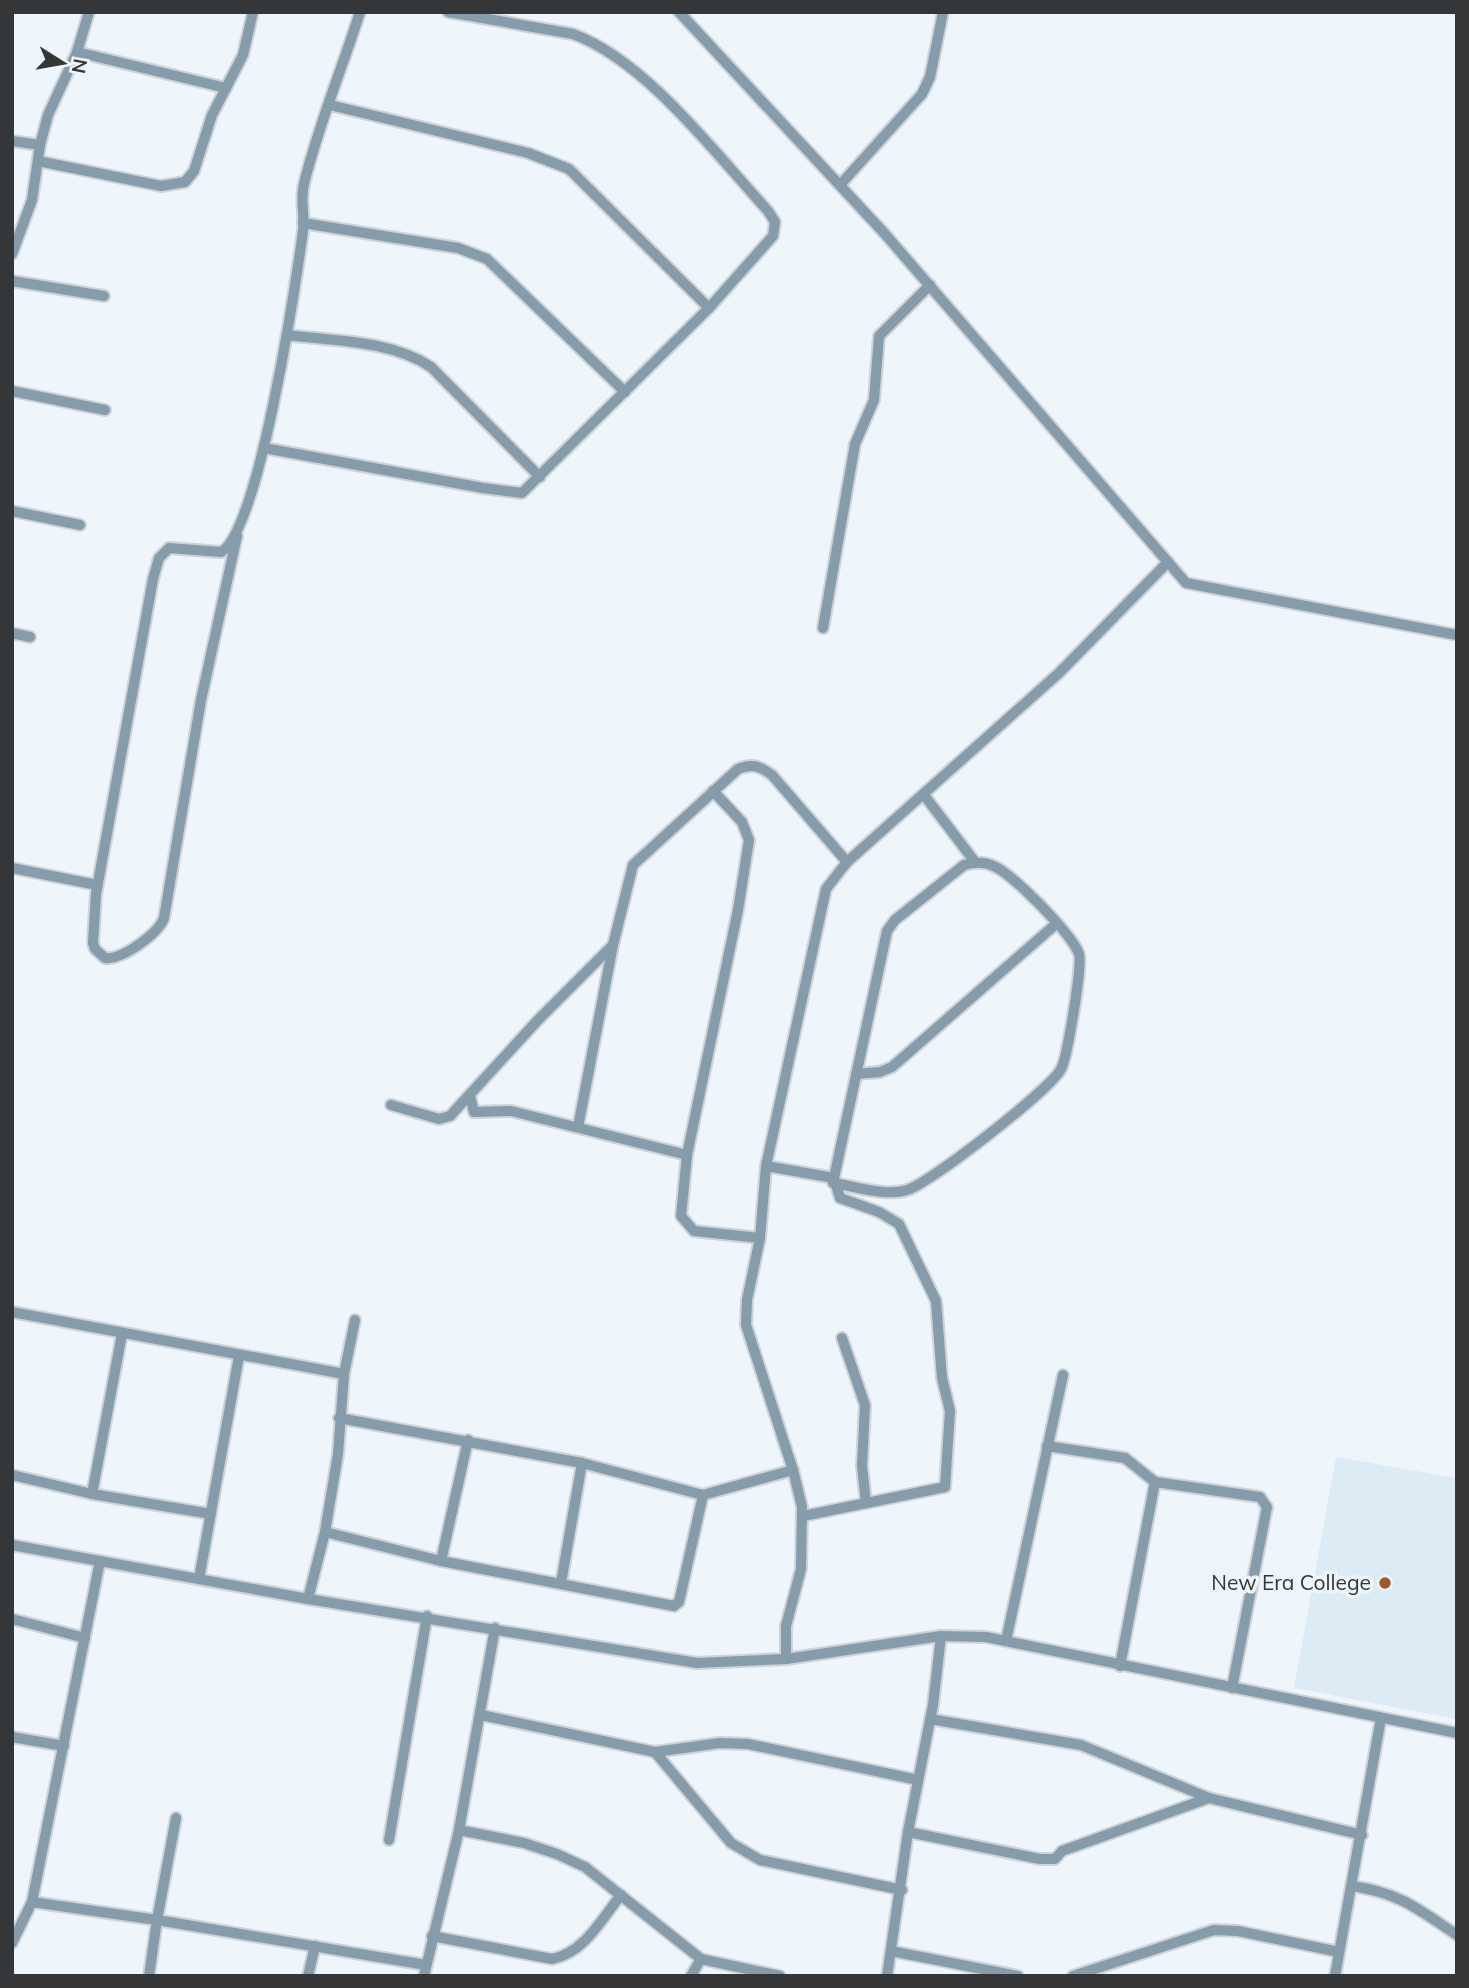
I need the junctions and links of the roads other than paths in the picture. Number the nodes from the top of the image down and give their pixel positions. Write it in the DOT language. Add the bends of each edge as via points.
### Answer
graph roads {
  1 [pos="89,12"];
  2 [pos="253,12"];
  3 [pos="360,12"];
  4 [pos="448,12"];
  5 [pos="679,12"];
  6 [pos="943,12"];
  7 [pos="77,52"];
  8 [pos="226,88"];
  9 [pos="330,105"];
  10 [pos="12,141"];
  11 [pos="40,145"];
  12 [pos="38,161"];
  13 [pos="840,185"];
  14 [pos="303,223"];
  15 [pos="12,254"];
  16 [pos="12,281"];
  17 [pos="930,285"];
  18 [pos="104,296"];
  19 [pos="709,308"];
  20 [pos="287,334"];
  21 [pos="12,391"];
  22 [pos="625,392"];
  23 [pos="105,410"];
  24 [pos="264,447"];
  25 [pos="540,477"];
  26 [pos="12,511"];
  27 [pos="80,525"];
  28 [pos="237,536"];
  29 [pos="1168,562"];
  30 [pos="824,628"];
  31 [pos="12,633"];
  32 [pos="1457,635"];
  33 [pos="30,637"];
  34 [pos="713,791"];
  35 [pos="924,794"];
  36 [pos="847,862"];
  37 [pos="975,862"];
  38 [pos="12,868"];
  39 [pos="97,885"];
  40 [pos="1055,924"];
  41 [pos="613,945"];
  42 [pos="856,1074"];
  43 [pos="470,1096"];
  44 [pos="391,1105"];
  45 [pos="578,1127"];
  46 [pos="687,1155"];
  47 [pos="766,1166"];
  48 [pos="833,1180"];
  49 [pos="760,1238"];
  50 [pos="13,1314"];
  51 [pos="355,1320"];
  52 [pos="122,1334"];
  53 [pos="842,1338"];
  54 [pos="239,1356"];
  55 [pos="344,1374"];
  56 [pos="1063,1375"];
  57 [pos="340,1418"];
  58 [pos="468,1440"];
  59 [pos="1047,1446"];
  60 [pos="582,1463"];
  61 [pos="793,1470"];
  62 [pos="12,1475"];
  63 [pos="1155,1482"];
  64 [pos="92,1494"];
  65 [pos="703,1496"];
  66 [pos="866,1503"];
  67 [pos="211,1514"];
  68 [pos="803,1516"];
  69 [pos="325,1532"];
  70 [pos="12,1545"];
  71 [pos="100,1561"];
  72 [pos="441,1561"];
  73 [pos="200,1579"];
  74 [pos="561,1583"];
  75 [pos="308,1599"];
  76 [pos="427,1616"];
  77 [pos="12,1619"];
  78 [pos="495,1628"];
  79 [pos="941,1636"];
  80 [pos="85,1638"];
  81 [pos="1006,1642"];
  82 [pos="786,1659"];
  83 [pos="1120,1666"];
  84 [pos="1232,1688"];
  85 [pos="481,1715"];
  86 [pos="1381,1718"];
  87 [pos="930,1719"];
  88 [pos="1457,1733"];
  89 [pos="12,1737"];
  90 [pos="64,1746"];
  91 [pos="655,1752"];
  92 [pos="918,1780"];
  93 [pos="1209,1798"];
  94 [pos="177,1818"];
  95 [pos="459,1830"];
  96 [pos="908,1832"];
  97 [pos="1362,1835"];
  98 [pos="389,1840"];
  99 [pos="1352,1886"];
  100 [pos="902,1890"];
  101 [pos="621,1895"];
  102 [pos="32,1902"];
  103 [pos="157,1920"];
  104 [pos="1457,1935"];
  105 [pos="432,1936"];
  106 [pos="13,1938"];
  107 [pos="315,1946"];
  108 [pos="891,1951"];
  109 [pos="1339,1952"];
  110 [pos="701,1959"];
  111 [pos="425,1970"];
  112 [pos="149,1976"];
  113 [pos="308,1976"];
  114 [pos="691,1976"];
  115 [pos="780,1976"];
  116 [pos="887,1976"];
  117 [pos="1018,1976"];
  118 [pos="1073,1976"];
  119 [pos="1335,1976"];
  1 -- 7 [label="street"];
  2 -- 8 [label="street" via="243,55"];
  3 -- 9 [label="street"];
  4 -- 19 [label="street" via="554,29 592,41 650,84 768,211 775,222 774,236"];
  5 -- 13 [label="street"];
  6 -- 13 [label="street" via="930,77 922,94"];
  7 -- 8 [label="street"];
  7 -- 11 [label="street" via="48,115"];
  8 -- 12 [label="street" via="194,171 185,183 161,186"];
  9 -- 14 [label="street" via="304,183"];
  9 -- 19 [label="street" via="528,153 569,169"];
  10 -- 11 [label="street"];
  11 -- 12 [label="street"];
  12 -- 15 [label="street" via="32,200"];
  13 -- 17 [label="street"];
  14 -- 20 [label="street"];
  14 -- 22 [label="street" via="458,248 487,259"];
  16 -- 18 [label="street"];
  17 -- 29 [label="street"];
  17 -- 30 [label="street" via="879,336 874,400 855,444"];
  19 -- 22 [label="street"];
  20 -- 24 [label="street"];
  20 -- 25 [label="street" via="415,357 431,367"];
  21 -- 23 [label="street"];
  22 -- 25 [label="street"];
  24 -- 25 [label="street" via="515,494"];
  24 -- 28 [label="street"];
  26 -- 27 [label="street"];
  28 -- 39 [label="street" via="221,552 175,546 159,558"];
  28 -- 39 [label="street" via="201,700 162,923 121,955 101,956 93,943"];
  29 -- 32 [label="street" via="1186,583"];
  29 -- 35 [label="street" via="1059,673"];
  31 -- 33 [label="street"];
  34 -- 36 [label="street" via="738,769 748,765 764,769"];
  34 -- 41 [label="street" via="633,865"];
  34 -- 46 [label="street" via="742,822 749,840"];
  35 -- 36 [label="street"];
  35 -- 37 [label="street"];
  36 -- 47 [label="street" via="826,889"];
  37 -- 40 [label="street" via="1001,868 1042,905"];
  37 -- 42 [label="street" via="952,873 887,931"];
  38 -- 39 [label="street"];
  40 -- 42 [label="street" via="892,1067"];
  40 -- 48 [label="street" via="1079,951 1081,961 1058,1073 998,1128 909,1190"];
  41 -- 43 [label="street"];
  41 -- 45 [label="street"];
  42 -- 48 [label="street"];
  43 -- 44 [label="street" via="444,1119"];
  43 -- 45 [label="street" via="474,1112 511,1111"];
  45 -- 46 [label="street"];
  46 -- 49 [label="street" via="681,1216 689,1228"];
  47 -- 48 [label="street"];
  47 -- 49 [label="street"];
  48 -- 66 [label="street" via="840,1199 892,1217 906,1237 936,1301 942,1378 950,1411 945,1487"];
  49 -- 61 [label="street" via="746,1325"];
  50 -- 52 [label="street"];
  51 -- 55 [label="street"];
  52 -- 54 [label="street"];
  52 -- 64 [label="street"];
  53 -- 66 [label="street" via="865,1405 862,1466"];
  54 -- 55 [label="street"];
  54 -- 67 [label="street"];
  55 -- 57 [label="street"];
  56 -- 59 [label="street"];
  57 -- 58 [label="street"];
  57 -- 69 [label="street"];
  58 -- 60 [label="street"];
  58 -- 72 [label="street"];
  59 -- 63 [label="street" via="1125,1458"];
  59 -- 81 [label="street"];
  60 -- 65 [label="street"];
  60 -- 74 [label="street"];
  61 -- 65 [label="street"];
  61 -- 68 [label="street"];
  62 -- 64 [label="street"];
  63 -- 83 [label="street"];
  63 -- 84 [label="street" via="1260,1497 1266,1503"];
  64 -- 67 [label="street"];
  65 -- 74 [label="street" via="676,1606"];
  66 -- 68 [label="street"];
  67 -- 73 [label="street"];
  68 -- 82 [label="street" via="801,1569 786,1626"];
  69 -- 72 [label="street"];
  69 -- 75 [label="street"];
  70 -- 71 [label="street"];
  71 -- 73 [label="street"];
  71 -- 80 [label="street"];
  72 -- 74 [label="street"];
  73 -- 75 [label="street"];
  75 -- 76 [label="street"];
  76 -- 78 [label="street"];
  76 -- 98 [label="street"];
  77 -- 80 [label="street"];
  78 -- 82 [label="street" via="697,1662"];
  78 -- 85 [label="street"];
  79 -- 81 [label="street"];
  79 -- 82 [label="street"];
  79 -- 87 [label="street"];
  80 -- 90 [label="street"];
  81 -- 83 [label="street"];
  83 -- 84 [label="street"];
  84 -- 86 [label="street"];
  85 -- 91 [label="street"];
  85 -- 95 [label="street"];
  86 -- 88 [label="street"];
  86 -- 97 [label="street"];
  87 -- 92 [label="street"];
  87 -- 93 [label="street" via="1081,1745"];
  89 -- 90 [label="street"];
  90 -- 102 [label="street"];
  91 -- 92 [label="street" via="748,1744"];
  91 -- 100 [label="street" via="744,1853"];
  92 -- 96 [label="street"];
  93 -- 96 [label="street" via="1062,1851 1055,1859"];
  93 -- 97 [label="street"];
  94 -- 103 [label="street"];
  95 -- 101 [label="street" via="557,1854 585,1867"];
  95 -- 105 [label="street"];
  96 -- 100 [label="street"];
  97 -- 99 [label="street"];
  99 -- 104 [label="street" via="1403,1899"];
  99 -- 109 [label="street"];
  100 -- 108 [label="street"];
  101 -- 105 [label="street" via="578,1949 566,1956 552,1959"];
  101 -- 110 [label="street"];
  102 -- 103 [label="street"];
  102 -- 106 [label="street"];
  103 -- 107 [label="street"];
  103 -- 112 [label="street"];
  105 -- 111 [label="street"];
  107 -- 111 [label="street"];
  107 -- 113 [label="street"];
  108 -- 116 [label="street"];
  108 -- 117 [label="street"];
  109 -- 118 [label="street" via="1214,1930"];
  109 -- 119 [label="street"];
  110 -- 114 [label="street"];
  110 -- 115 [label="street"];
}
